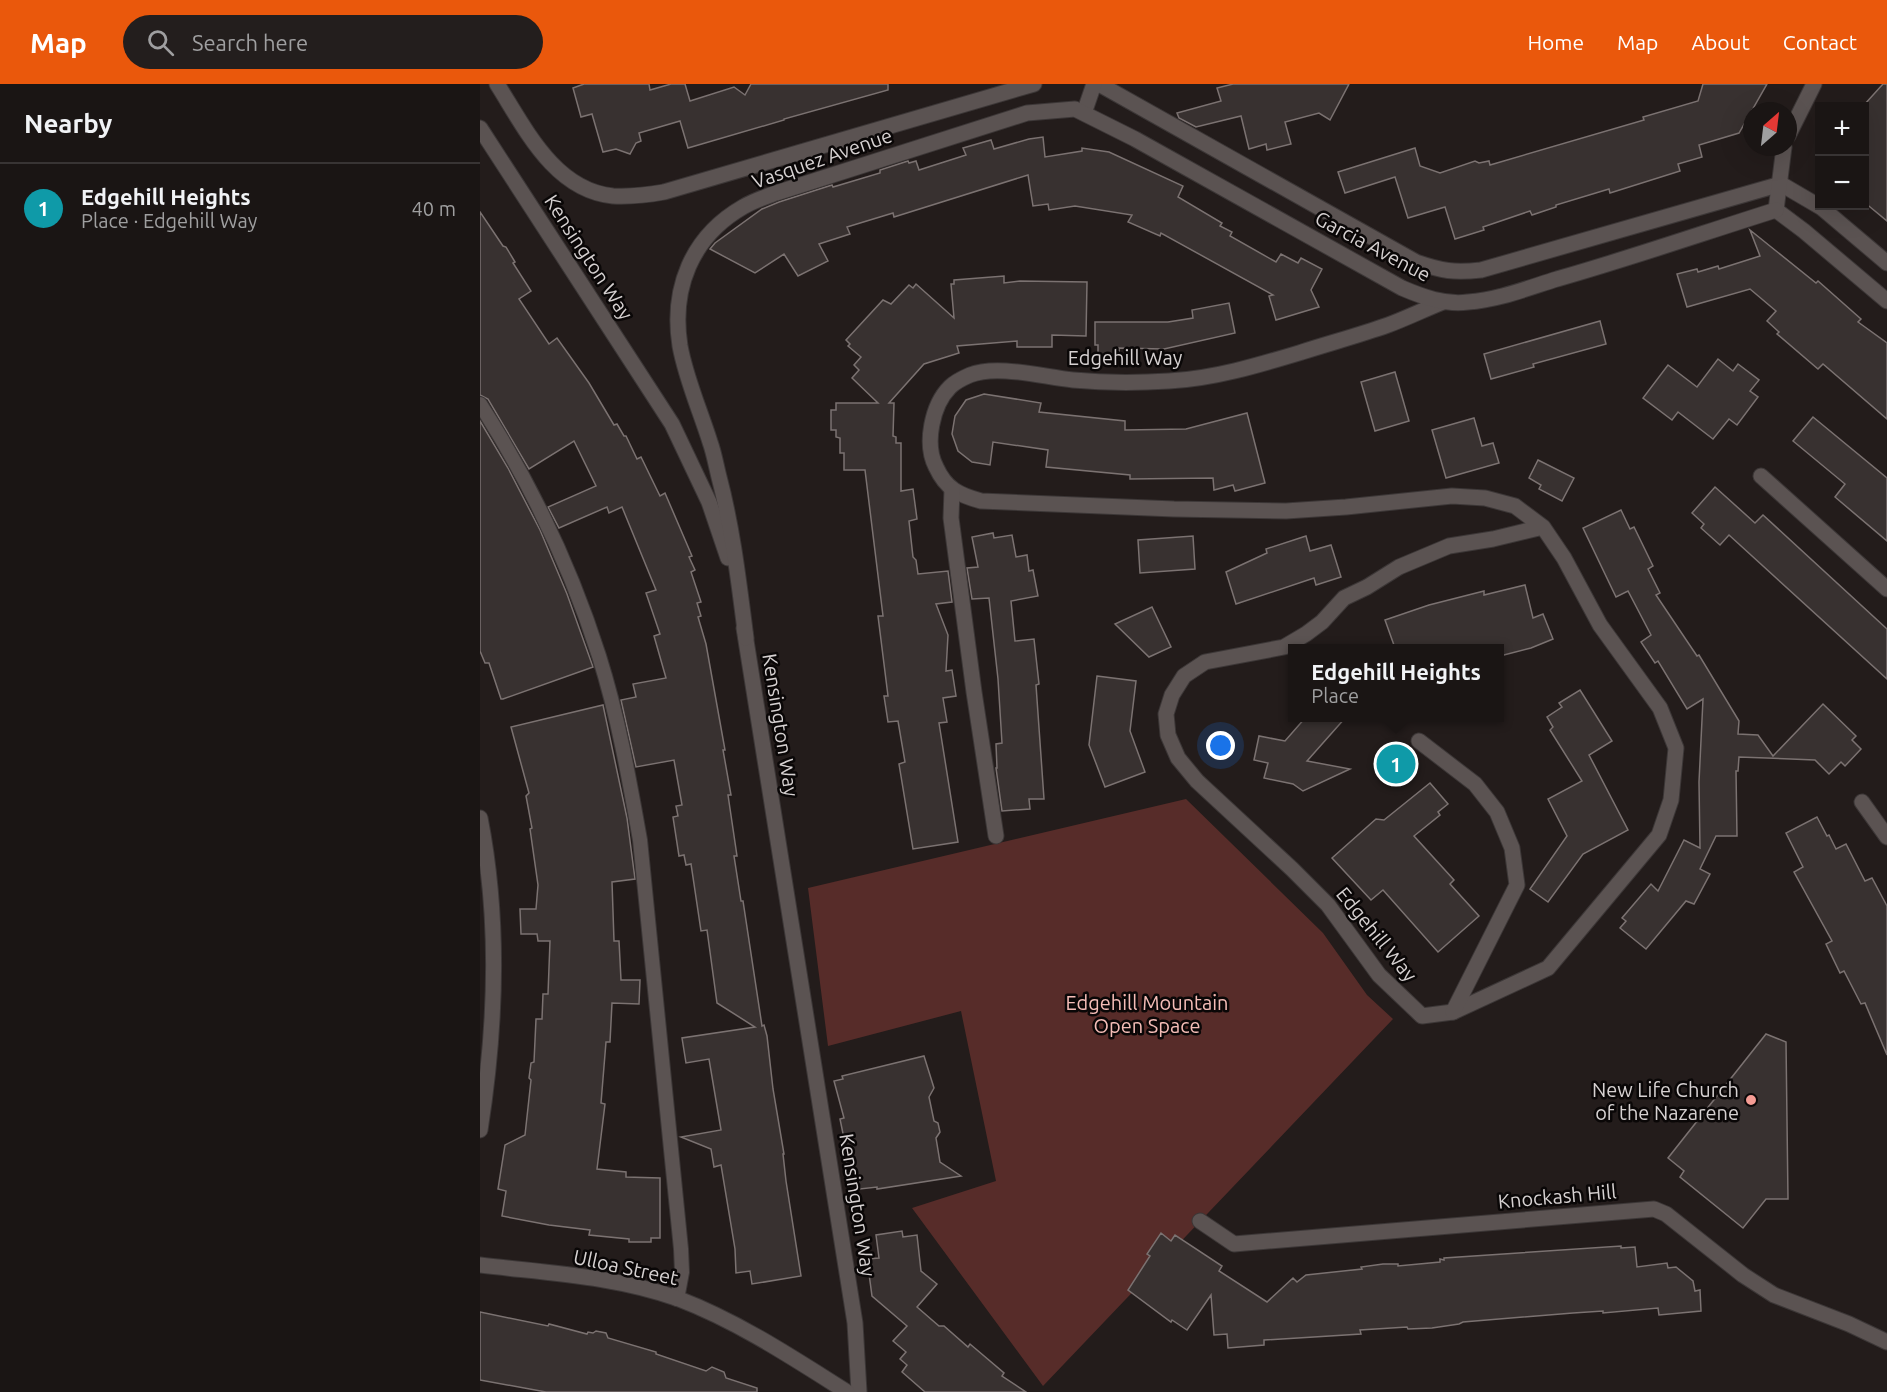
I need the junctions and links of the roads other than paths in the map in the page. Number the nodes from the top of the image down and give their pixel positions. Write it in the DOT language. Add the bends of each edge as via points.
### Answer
graph roads {
  1 [pos="496,84"];
  2 [pos="1034,84"];
  3 [pos="1094,84"];
  4 [pos="1099,84"];
  5 [pos="1814,84"];
  6 [pos="1084,113"];
  7 [pos="1797,118"];
  8 [pos="480,128"];
  9 [pos="1783,156"];
  10 [pos="1780,184"];
  11 [pos="611,195"];
  12 [pos="1776,210"];
  13 [pos="1887,263"];
  14 [pos="1443,302"];
  15 [pos="1887,302"];
  16 [pos="480,404"];
  17 [pos="1761,476"];
  18 [pos="952,489"];
  19 [pos="1544,527"];
  20 [pos="1887,589"];
  21 [pos="746,638"];
  22 [pos="1289,644"];
  23 [pos="1288,645"];
  24 [pos="1419,741"];
  25 [pos="1862,802"];
  26 [pos="480,818"];
  27 [pos="996,836"];
  28 [pos="1887,837"];
  29 [pos="1453,1012"];
  30 [pos="480,1130"];
  31 [pos="1200,1221"];
  32 [pos="480,1265"];
  33 [pos="677,1299"];
  34 [pos="1887,1342"];
  35 [pos="847,1392"];
  36 [pos="859,1392"];
  1 -- 11 [label="street, Kensington Way" via="545,158 588,189"];
  2 -- 11 [label="street, Vasquez Avenue" via="664,192"];
  3 -- 6 [label="street"];
  4 -- 10 [label="street, Garcia Avenue" via="1416,262 1458,273 1481,270"];
  5 -- 7 [label="street"];
  6 -- 14 [label="street, Garcia Avenue" via="1402,288"];
  6 -- 21 [label="street, Vasquez Avenue" via="1075,109 1027,113 776,193 743,207 716,226 695,252 683,279 677,314 680,347 721,484"];
  8 -- 21 [label="street, Kensington Way" via="672,424 709,502 724,545"];
  9 -- 10 [label="street"];
  10 -- 12 [label="street"];
  10 -- 13 [label="street" via="1822,208"];
  12 -- 14 [label="street, Garcia Avenue" via="1489,299"];
  12 -- 15 [label="street"];
  14 -- 18 [label="street, Edgehill Way" via="1389,325 1281,358 1193,378 1121,382 1002,370 977,372 952,385 943,396 933,423 931,450 935,465"];
  16 -- 33 [label="lane" via="524,478 576,594 599,656 629,778 640,840 681,1249"];
  17 -- 20 [label="street"];
  18 -- 19 [label="street, Edgehill Way" via="963,496 998,502 1228,511 1347,507 1452,496 1485,498 1515,506"];
  18 -- 27 [label="street" via="951,518"];
  19 -- 22 [label="street, Edgehill Way" via="1449,546 1399,567 1344,598 1322,622"];
  19 -- 29 [label="street, Edgehill Way" via="1600,626 1660,708 1670,729 1676,748 1671,800 1659,835 1548,968"];
  21 -- 36 [label="street, Kensington Way" via="855,1323"];
  23 -- 29 [label="street, Edgehill Way" via="1205,662 1184,676 1166,714 1168,735 1178,758 1197,781 1328,905 1378,975 1422,1016"];
  24 -- 29 [label="street" via="1475,784 1497,812 1512,848 1517,885"];
  25 -- 28 [label="street"];
  26 -- 30 [label="street" via="489,877 493,984"];
  31 -- 34 [label="street, Knockash Hill" via="1234,1244 1654,1209 1774,1295"];
  32 -- 33 [label="street, Ulloa Street" via="586,1277"];
  33 -- 35 [label="street, Ulloa Street" via="760,1338"];
}
